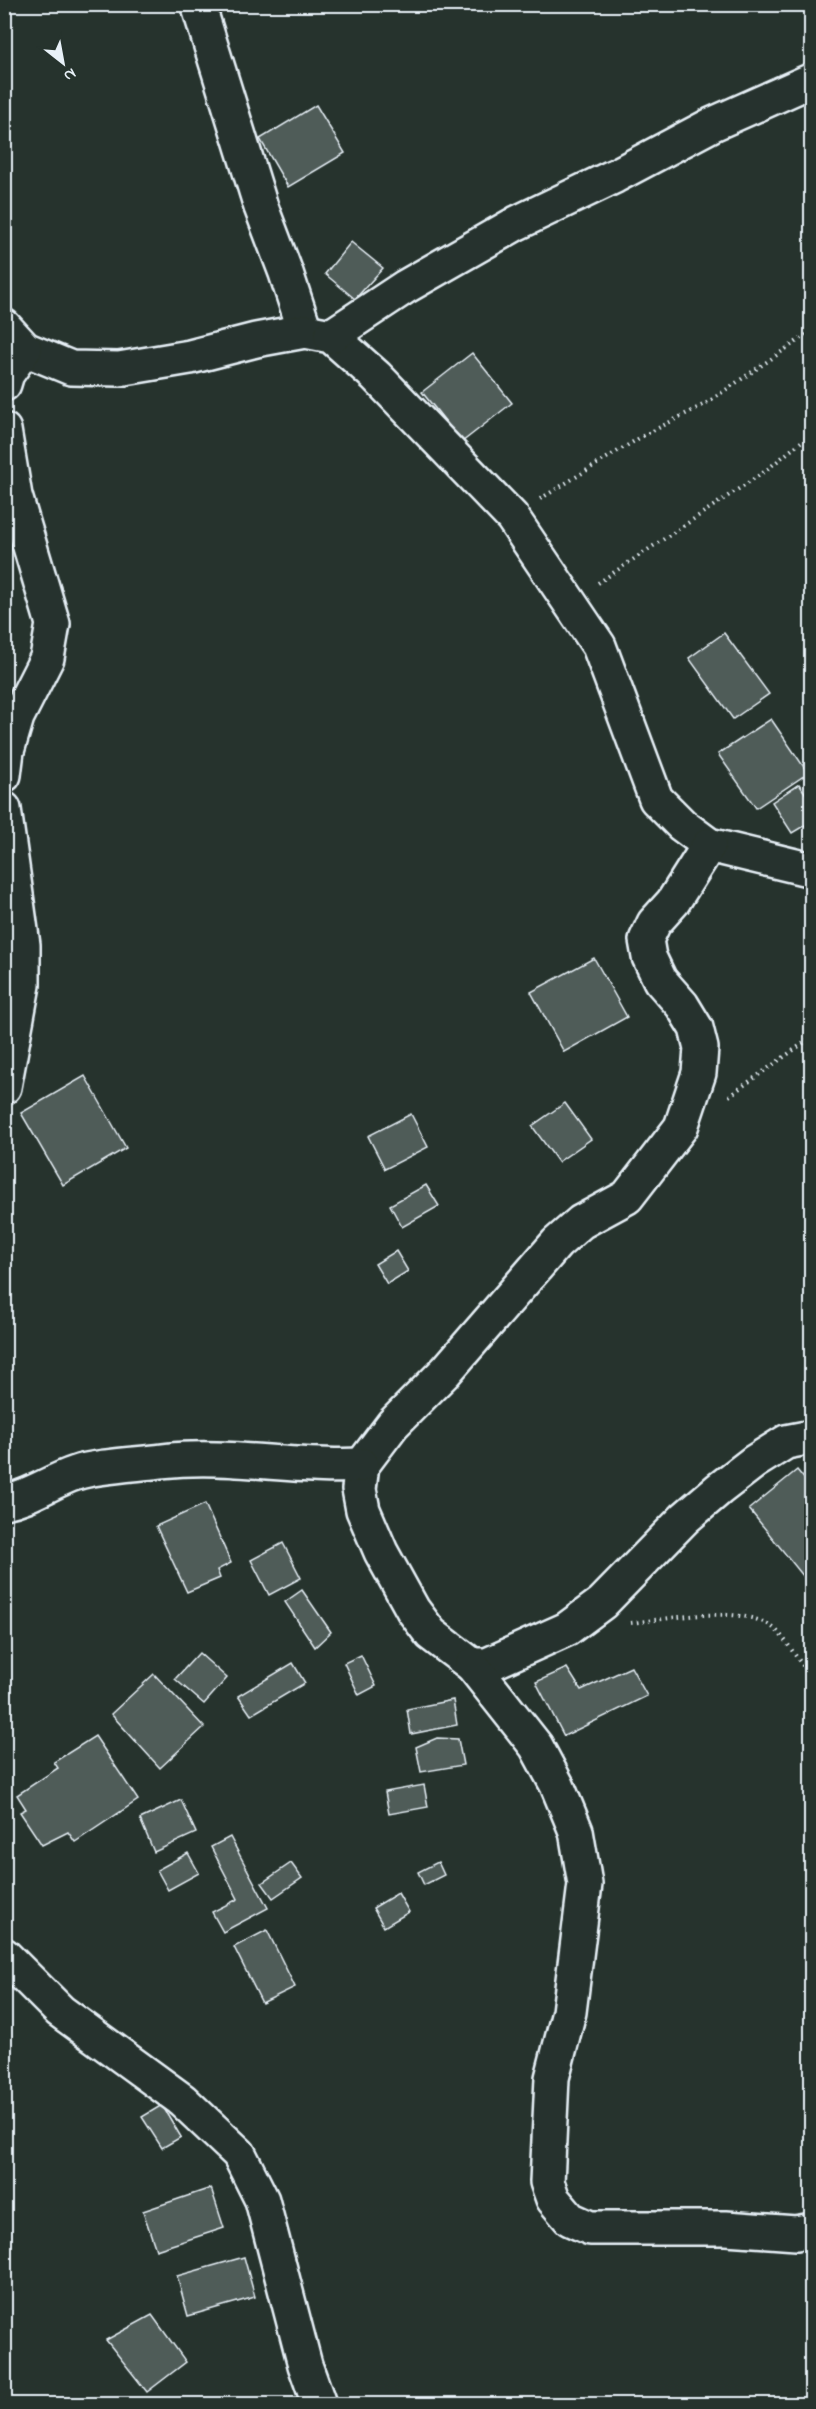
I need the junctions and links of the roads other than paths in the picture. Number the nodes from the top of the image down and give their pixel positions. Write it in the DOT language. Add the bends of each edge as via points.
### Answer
graph roads {
  1 [pos="198,4"];
  2 [pos="812,80"];
  3 [pos="318,334"];
  4 [pos="15,338"];
  5 [pos="4,384"];
  6 [pos="4,430"];
  7 [pos="4,776"];
  8 [pos="4,808"];
  9 [pos="709,845"];
  10 [pos="812,870"];
  11 [pos="4,1087"];
  12 [pos="812,1437"];
  13 [pos="362,1466"];
  14 [pos="4,1502"];
  15 [pos="472,1665"];
  16 [pos="4,1955"];
  17 [pos="812,2230"];
  18 [pos="319,2404"];
  1 -- 3 [label="street" via="261,207 286,273"];
  2 -- 3 [label="street" via="713,124 517,223"];
  3 -- 4 [label="street" via="256,340 119,369 71,368"];
  3 -- 9 [label="street" via="376,376 512,517 599,646 656,799"];
  4 -- 5 [label="street"];
  6 -- 7 [label="street" via="15,496 53,624 47,658 17,717"];
  8 -- 11 [label="street" via="23,945 23,985"];
  9 -- 10 [label="street"];
  9 -- 13 [label="street" via="646,940 648,957 660,980 691,1020 701,1048 699,1073 681,1127 627,1197 582,1222 534,1267 446,1371 393,1424"];
  12 -- 15 [label="street" via="786,1442 753,1462 685,1518 602,1603 567,1629 487,1665"];
  13 -- 14 [label="street" via="233,1458 164,1461 76,1472 30,1495"];
  13 -- 15 [label="street" via="359,1489 363,1510 413,1610 430,1634"];
  15 -- 17 [label="street" via="536,1746 557,1785 576,1831 585,1884 569,2012 552,2078 547,2182 553,2199 570,2219 590,2228 726,2228 796,2233"];
  16 -- 18 [label="street" via="60,2011 182,2100 239,2154 262,2200 304,2365"];
}
